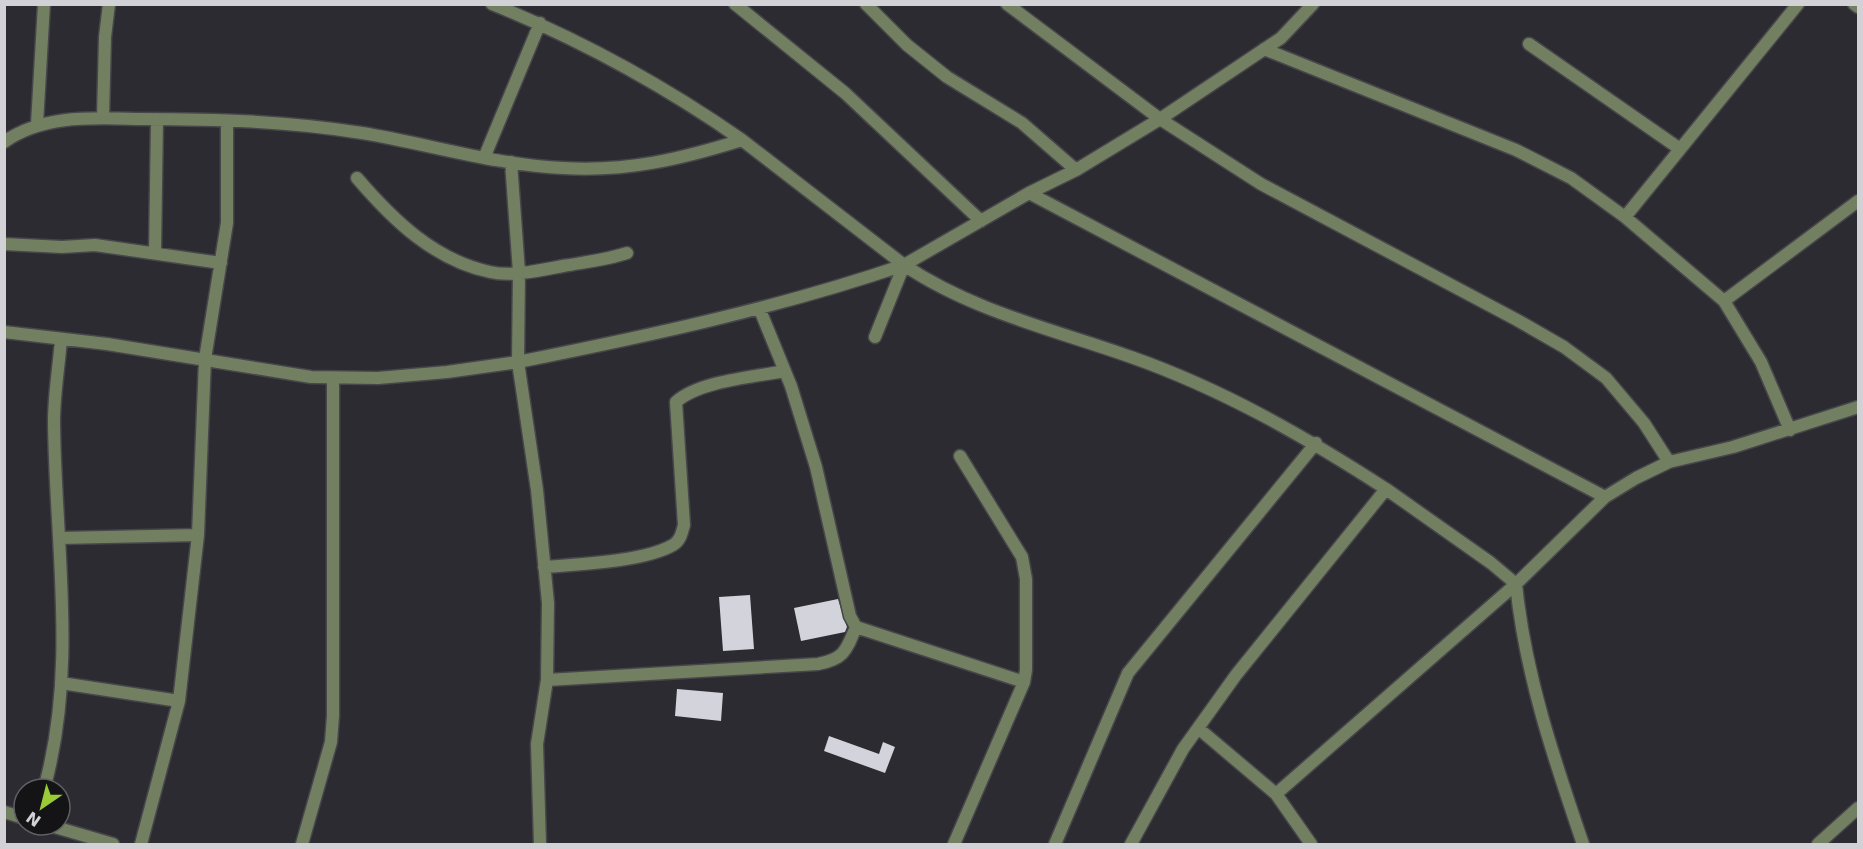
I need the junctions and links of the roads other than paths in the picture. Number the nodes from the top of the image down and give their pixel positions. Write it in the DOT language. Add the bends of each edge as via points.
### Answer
graph roads {
  1 [pos="44,4"];
  2 [pos="109,4"];
  3 [pos="492,4"];
  4 [pos="735,4"];
  5 [pos="867,4"];
  6 [pos="1006,4"];
  7 [pos="1313,4"];
  8 [pos="1798,4"];
  9 [pos="1854,4"];
  10 [pos="1858,8"];
  11 [pos="540,23"];
  12 [pos="1529,44"];
  13 [pos="1264,50"];
  14 [pos="103,118"];
  15 [pos="156,119"];
  16 [pos="1160,119"];
  17 [pos="227,121"];
  18 [pos="37,124"];
  19 [pos="741,140"];
  20 [pos="4,142"];
  21 [pos="1680,149"];
  22 [pos="484,158"];
  23 [pos="511,162"];
  24 [pos="1076,170"];
  25 [pos="357,178"];
  26 [pos="1029,193"];
  27 [pos="1858,201"];
  28 [pos="1625,217"];
  29 [pos="981,221"];
  30 [pos="4,244"];
  31 [pos="155,252"];
  32 [pos="627,253"];
  33 [pos="221,263"];
  34 [pos="904,265"];
  35 [pos="519,272"];
  36 [pos="1724,301"];
  37 [pos="760,310"];
  38 [pos="4,332"];
  39 [pos="875,337"];
  40 [pos="61,339"];
  41 [pos="205,360"];
  42 [pos="518,362"];
  43 [pos="785,371"];
  44 [pos="333,378"];
  45 [pos="1858,407"];
  46 [pos="1790,430"];
  47 [pos="1316,444"];
  48 [pos="960,456"];
  49 [pos="1669,462"];
  50 [pos="1386,489"];
  51 [pos="1605,497"];
  52 [pos="198,535"];
  53 [pos="60,538"];
  54 [pos="544,567"];
  55 [pos="1516,584"];
  56 [pos="856,627"];
  57 [pos="547,680"];
  58 [pos="1024,682"];
  59 [pos="61,683"];
  60 [pos="179,701"];
  61 [pos="1198,728"];
  62 [pos="47,777"];
  63 [pos="1276,794"];
  64 [pos="1858,808"];
  65 [pos="72,832"];
  66 [pos="113,844"];
  67 [pos="141,844"];
  68 [pos="302,844"];
  69 [pos="540,844"];
  70 [pos="954,844"];
  71 [pos="1055,844"];
  72 [pos="1131,844"];
  73 [pos="1311,844"];
  74 [pos="1583,844"];
  75 [pos="1818,844"];
  1 -- 18 [label="street"];
  2 -- 14 [label="street"];
  3 -- 11 [label="street"];
  4 -- 29 [label="street" via="845,93"];
  5 -- 24 [label="street" via="947,77 1022,123"];
  6 -- 16 [label="street"];
  7 -- 13 [label="street"];
  8 -- 21 [label="street"];
  9 -- 10 [label="street"];
  11 -- 19 [label="street" via="687,102"];
  11 -- 22 [label="street"];
  12 -- 21 [label="street"];
  13 -- 16 [label="street"];
  13 -- 28 [label="street" via="1516,150 1570,178"];
  14 -- 15 [label="street"];
  14 -- 18 [label="street"];
  15 -- 17 [label="street"];
  15 -- 31 [label="street"];
  16 -- 24 [label="street"];
  16 -- 49 [label="street" via="1261,184 1564,347 1606,378 1644,423"];
  17 -- 22 [label="street" via="362,133"];
  17 -- 33 [label="street" via="227,223"];
  18 -- 20 [label="street"];
  19 -- 23 [label="street" via="628,168 563,168"];
  19 -- 34 [label="street"];
  21 -- 28 [label="street"];
  22 -- 23 [label="street"];
  23 -- 35 [label="street"];
  24 -- 26 [label="street"];
  25 -- 35 [label="street" via="385,211 454,261 492,272"];
  26 -- 29 [label="street"];
  26 -- 51 [label="street"];
  27 -- 36 [label="street"];
  28 -- 36 [label="street"];
  29 -- 34 [label="street"];
  30 -- 31 [label="street" via="95,244"];
  31 -- 33 [label="street"];
  32 -- 35 [label="street"];
  33 -- 41 [label="street"];
  34 -- 37 [label="street"];
  34 -- 39 [label="street"];
  34 -- 47 [label="street" via="952,292 1049,331 1132,357 1218,393"];
  35 -- 42 [label="street"];
  36 -- 46 [label="street" via="1761,362"];
  37 -- 42 [label="street"];
  37 -- 43 [label="street"];
  38 -- 40 [label="street"];
  40 -- 41 [label="street"];
  40 -- 53 [label="street" via="54,419"];
  41 -- 44 [label="street"];
  41 -- 52 [label="street"];
  42 -- 44 [label="street" via="378,378"];
  42 -- 54 [label="street"];
  43 -- 54 [label="street" via="702,388 686,393 676,402 684,525 673,545 625,560"];
  43 -- 56 [label="street" via="816,467 850,616"];
  44 -- 68 [label="street" via="333,716 331,742"];
  45 -- 46 [label="street"];
  46 -- 49 [label="street"];
  47 -- 50 [label="street"];
  47 -- 71 [label="street" via="1128,673"];
  48 -- 58 [label="street" via="1022,558 1026,579"];
  49 -- 51 [label="street"];
  50 -- 55 [label="street"];
  50 -- 61 [label="street"];
  51 -- 55 [label="street"];
  52 -- 53 [label="street"];
  52 -- 60 [label="street"];
  53 -- 59 [label="street"];
  54 -- 57 [label="street" via="548,603"];
  55 -- 63 [label="street"];
  55 -- 74 [label="street" via="1527,657 1548,741"];
  56 -- 57 [label="street" via="846,651 834,661 818,664"];
  56 -- 58 [label="street"];
  57 -- 69 [label="street" via="537,744"];
  58 -- 70 [label="street"];
  59 -- 60 [label="street"];
  59 -- 62 [label="street" via="55,747"];
  60 -- 67 [label="street"];
  61 -- 63 [label="street"];
  61 -- 72 [label="street" via="1155,796"];
  63 -- 73 [label="street"];
  64 -- 75 [label="street"];
  65 -- 66 [label="street"];
}
